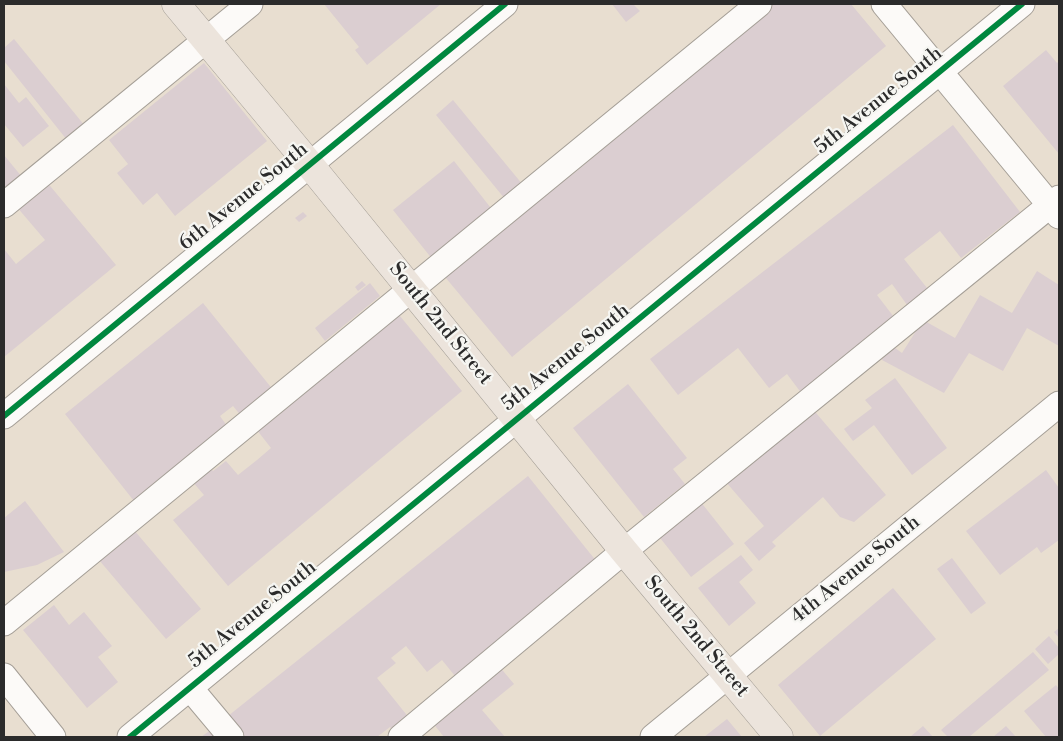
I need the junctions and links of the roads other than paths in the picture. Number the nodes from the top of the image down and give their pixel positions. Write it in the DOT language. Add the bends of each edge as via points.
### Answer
graph roads {
  1 [pos="176,4"];
  2 [pos="250,4"];
  3 [pos="505,4"];
  4 [pos="759,4"];
  5 [pos="884,4"];
  6 [pos="1022,4"];
  7 [pos="206,40"];
  8 [pos="940,72"];
  9 [pos="310,165"];
  10 [pos="4,205"];
  11 [pos="1056,206"];
  12 [pos="411,288"];
  13 [pos="1059,404"];
  14 [pos="4,416"];
  15 [pos="517,419"];
  16 [pos="624,551"];
  17 [pos="4,623"];
  18 [pos="4,676"];
  19 [pos="727,676"];
  20 [pos="190,688"];
  21 [pos="53,737"];
  22 [pos="130,737"];
  23 [pos="231,737"];
  24 [pos="402,737"];
  25 [pos="653,737"];
  26 [pos="779,737"];
  1 -- 7 [label="main road, South 2nd Street"];
  2 -- 7 [label="street"];
  3 -- 9 [label="street, 6th Avenue South"];
  4 -- 12 [label="street"];
  5 -- 8 [label="street"];
  6 -- 8 [label="street, 5th Avenue South"];
  7 -- 9 [label="main road, South 2nd Street"];
  7 -- 10 [label="street"];
  8 -- 11 [label="street"];
  8 -- 15 [label="street, 5th Avenue South"];
  9 -- 12 [label="main road, South 2nd Street"];
  9 -- 14 [label="street, 6th Avenue South"];
  11 -- 16 [label="street"];
  12 -- 15 [label="main road, South 2nd Street"];
  12 -- 17 [label="street"];
  13 -- 19 [label="street, 4th Avenue South"];
  15 -- 16 [label="main road, South 2nd Street"];
  15 -- 20 [label="street, 5th Avenue South"];
  16 -- 19 [label="main road, South 2nd Street"];
  16 -- 24 [label="street"];
  18 -- 21 [label="street"];
  19 -- 25 [label="street, 4th Avenue South"];
  19 -- 26 [label="main road, South 2nd Street"];
  20 -- 22 [label="street, 5th Avenue South"];
  20 -- 23 [label="street"];
}
